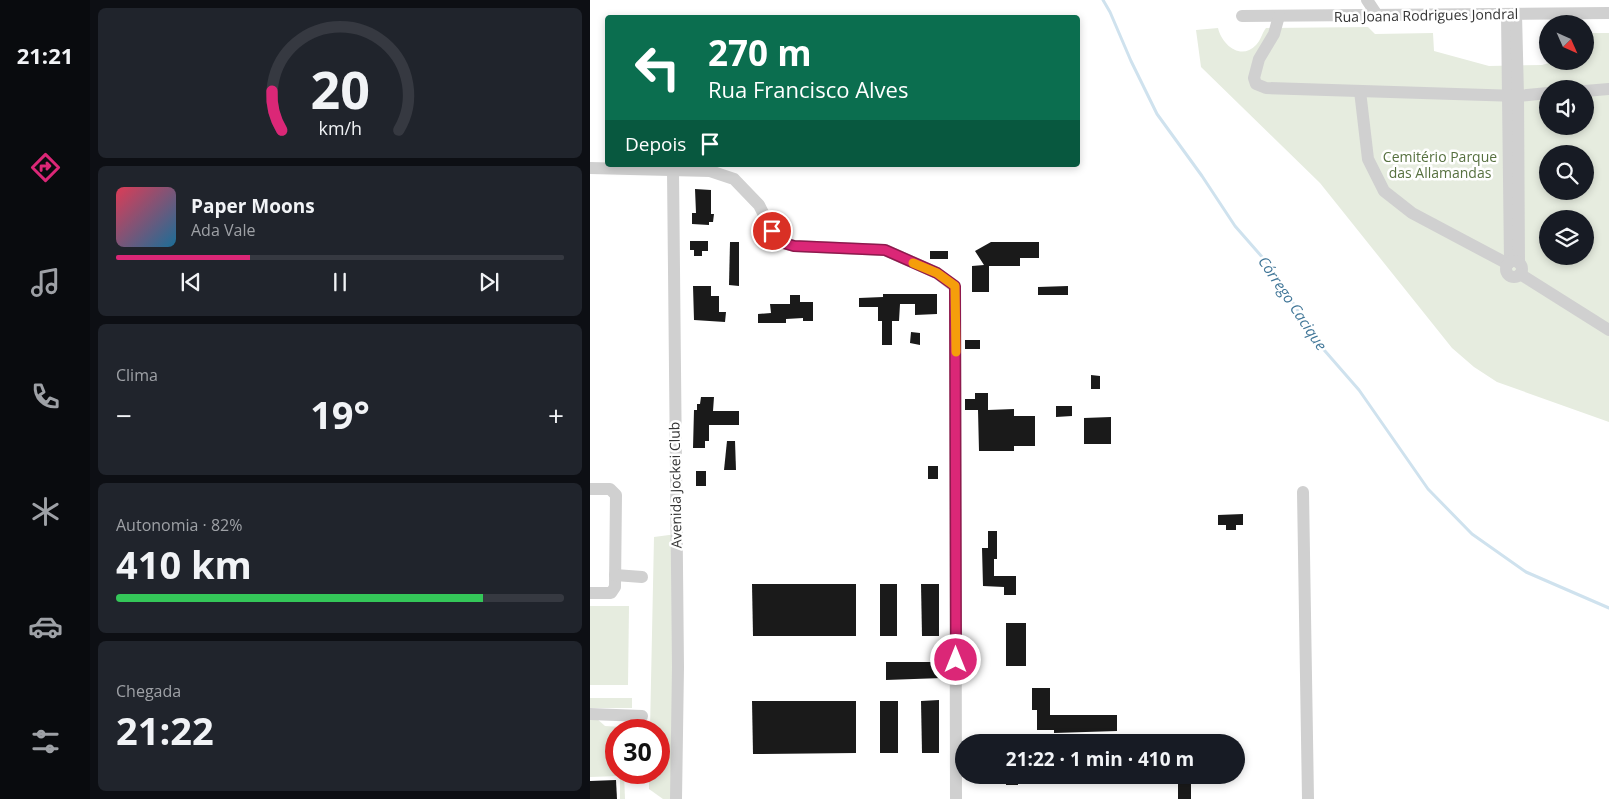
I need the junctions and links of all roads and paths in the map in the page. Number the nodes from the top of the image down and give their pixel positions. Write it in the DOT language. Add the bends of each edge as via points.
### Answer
graph roads {
  1 [pos="1367,0"];
  2 [pos="1609,13"];
  3 [pos="1512,14"];
  4 [pos="1377,15"];
  5 [pos="1242,16"];
  6 [pos="1279,16"];
  7 [pos="1609,89"];
  8 [pos="1360,90"];
  9 [pos="1594,90"];
  10 [pos="1539,94"];
  11 [pos="1513,95"];
  12 [pos="590,168"];
  13 [pos="673,171"];
  14 [pos="1514,266"];
  15 [pos="1609,330"];
  16 [pos="590,489"];
  17 [pos="1303,492"];
  18 [pos="616,575"];
  19 [pos="642,577"];
  20 [pos="590,593"];
  21 [pos="590,714"];
  22 [pos="642,716"];
  23 [pos="676,799"];
  24 [pos="956,799"];
  25 [pos="1308,799"];
  1 -- 4 [label="street"];
  2 -- 3 [label="street, Rua Joana Rodrigues Jondral"];
  3 -- 4 [label="street, Rua Joana Rodrigues Jondral"];
  3 -- 11 [label="street"];
  4 -- 6 [label="street, Rua Joana Rodrigues Jondral"];
  5 -- 6 [label="street, Rua Joana Rodrigues Jondral"];
  6 -- 8 [label="street" via="1274,34 1259,59 1254,78 1256,84 1266,88"];
  7 -- 9 [label="street"];
  8 -- 11 [label="street"];
  8 -- 14 [label="street" via="1368,159 1384,191 1412,214"];
  10 -- 11 [label="street"];
  11 -- 14 [label="street"];
  12 -- 13 [label="street"];
  13 -- 23 [label="street, Avenida Jockei Club" via="678,667"];
  13 -- 24 [label="street" via="710,171 734,180 759,205 780,242 794,246 885,250 937,273 955,286"];
  14 -- 15 [label="street"];
  16 -- 18 [label="street" via="610,489 616,495"];
  17 -- 25 [label="street"];
  18 -- 19 [label="street"];
  18 -- 20 [label="street" via="611,593"];
  21 -- 22 [label="street"];
}
